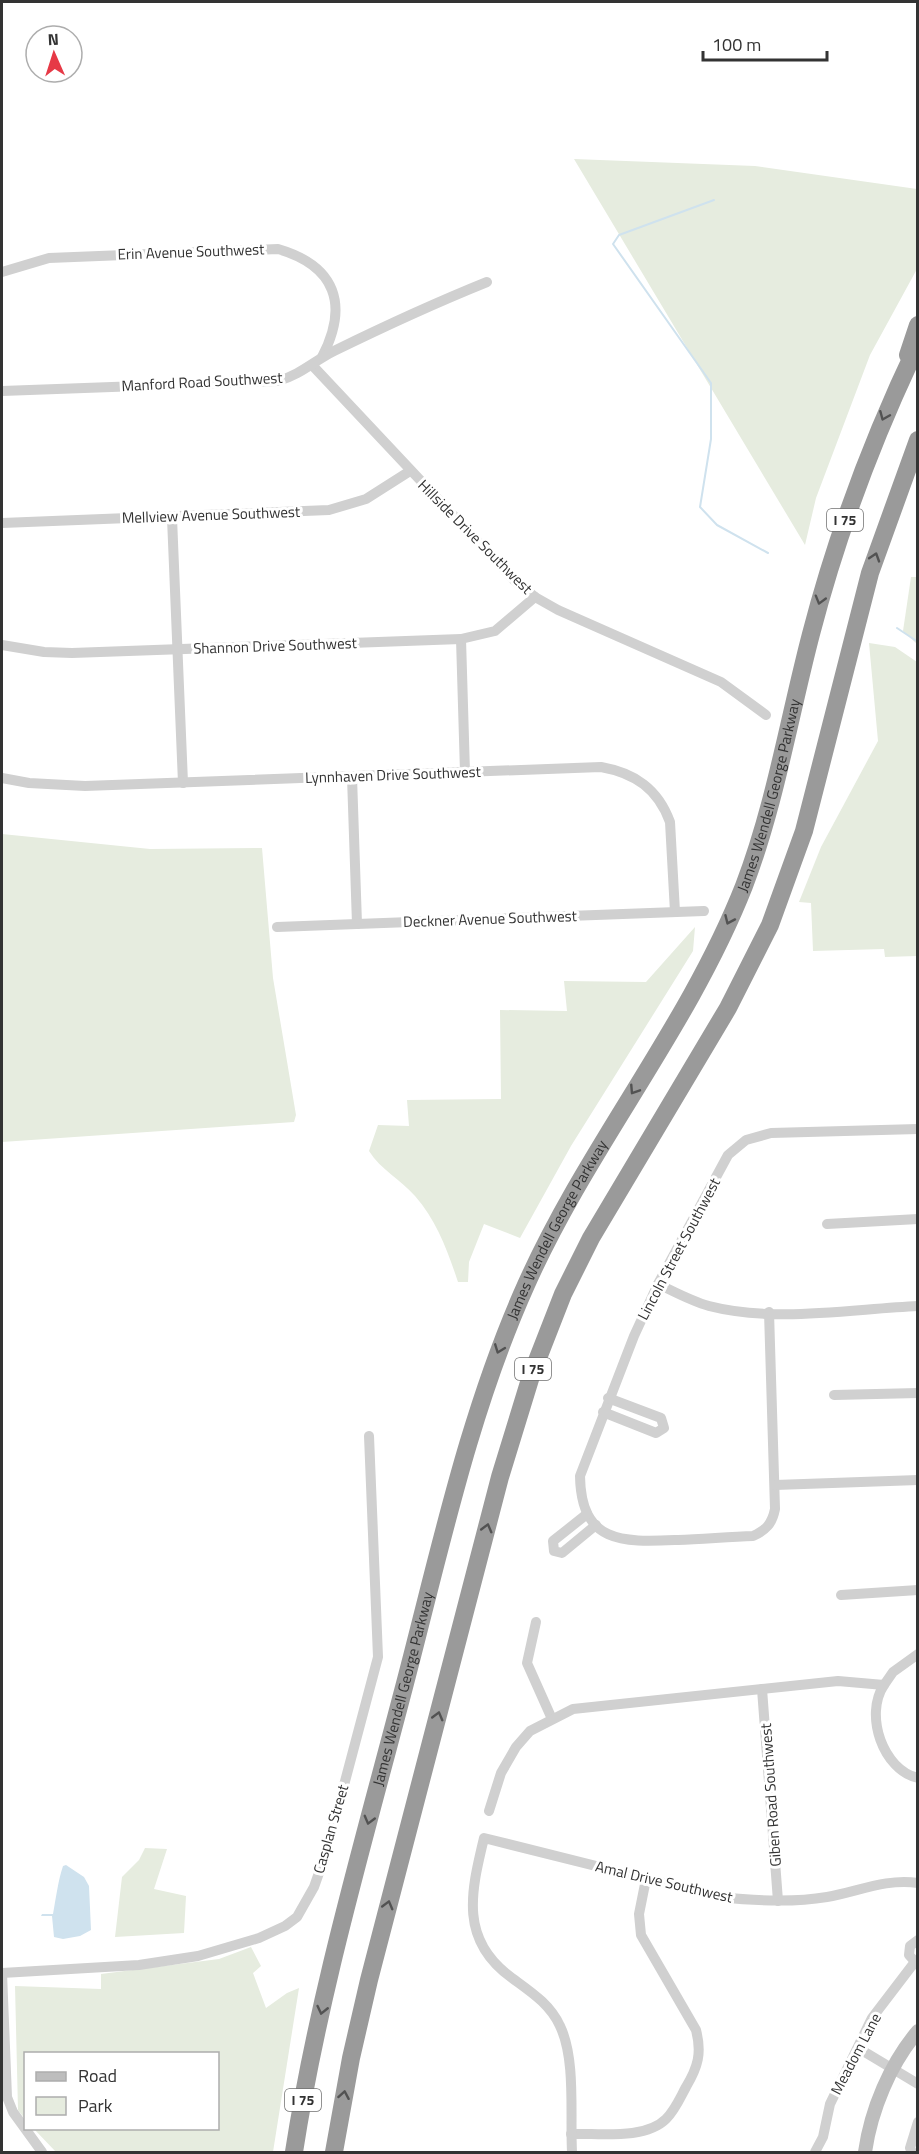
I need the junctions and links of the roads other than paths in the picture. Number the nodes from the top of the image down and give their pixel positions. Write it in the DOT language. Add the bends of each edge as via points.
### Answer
graph roads {
  1 [pos="2,272"];
  2 [pos="487,282"];
  3 [pos="918,325"];
  4 [pos="918,344"];
  5 [pos="321,357"];
  6 [pos="312,365"];
  7 [pos="898,385"];
  8 [pos="2,391"];
  9 [pos="918,440"];
  10 [pos="410,471"];
  11 [pos="172,518"];
  12 [pos="2,524"];
  13 [pos="535,597"];
  14 [pos="461,639"];
  15 [pos="2,645"];
  16 [pos="177,650"];
  17 [pos="766,715"];
  18 [pos="465,772"];
  19 [pos="352,777"];
  20 [pos="2,778"];
  21 [pos="183,783"];
  22 [pos="704,911"];
  23 [pos="675,912"];
  24 [pos="357,924"];
  25 [pos="277,927"];
  26 [pos="918,1129"];
  27 [pos="918,1219"];
  28 [pos="827,1224"];
  29 [pos="658,1284"];
  30 [pos="918,1306"];
  31 [pos="769,1312"];
  32 [pos="918,1392"];
  33 [pos="834,1395"];
  34 [pos="608,1398"];
  35 [pos="603,1412"];
  36 [pos="369,1436"];
  37 [pos="918,1480"];
  38 [pos="775,1485"];
  39 [pos="587,1514"];
  40 [pos="596,1525"];
  41 [pos="918,1590"];
  42 [pos="841,1594"];
  43 [pos="536,1622"];
  44 [pos="918,1654"];
  45 [pos="884,1685"];
  46 [pos="762,1689"];
  47 [pos="552,1719"];
  48 [pos="918,1778"];
  49 [pos="489,1811"];
  50 [pos="646,1879"];
  51 [pos="918,1883"];
  52 [pos="778,1901"];
  53 [pos="918,1940"];
  54 [pos="916,1964"];
  55 [pos="2,1973"];
  56 [pos="918,2031"];
  57 [pos="858,2048"];
  58 [pos="892,2070"];
  59 [pos="918,2084"];
  60 [pos="918,2122"];
  61 [pos="24,2127"];
  62 [pos="26,2130"];
  63 [pos="571,2134"];
  64 [pos="42,2152"];
  65 [pos="294,2152"];
  66 [pos="334,2152"];
  67 [pos="572,2152"];
  68 [pos="815,2152"];
  69 [pos="865,2152"];
  70 [pos="912,2152"];
  1 -- 5 [label="street, Erin Avenue Southwest" via="49,258 278,249 311,264 332,292 336,322"];
  2 -- 5 [label="street, Manford Road Southwest" via="421,308"];
  3 -- 7 [label="highway"];
  4 -- 7 [label="highway, James Wendell George Parkway / I 75"];
  5 -- 6 [label="street, Manford Road Southwest"];
  6 -- 8 [label="street, Manford Road Southwest" via="297,376 278,381"];
  6 -- 10 [label="street, Hillside Drive Southwest"];
  7 -- 65 [label="highway, James Wendell George Parkway / I 75, one-way" via="865,462 834,553 768,810 736,906 707,968 552,1229 493,1365 465,1454 354,1877 313,2048"];
  66 -- 9 [label="highway, I 75, one-way" via="374,1962 500,1477 531,1376 563,1294 591,1238 728,1008 770,925 804,831 870,573"];
  10 -- 11 [label="street, Mellview Avenue Southwest" via="366,499 329,510"];
  10 -- 13 [label="street, Hillside Drive Southwest"];
  11 -- 12 [label="street, Mellview Avenue Southwest"];
  11 -- 16 [label="street"];
  13 -- 14 [label="street, Shannon Drive Southwest" via="495,631"];
  13 -- 17 [label="street, Hillside Drive Southwest" via="721,682"];
  14 -- 16 [label="street, Shannon Drive Southwest"];
  14 -- 18 [label="street"];
  15 -- 16 [label="street, Shannon Drive Southwest" via="72,653"];
  16 -- 21 [label="street"];
  18 -- 19 [label="street, Lynnhaven Drive Southwest"];
  18 -- 23 [label="street, Lynnhaven Drive Southwest" via="601,767 639,779 658,798 669,822"];
  19 -- 21 [label="street, Lynnhaven Drive Southwest"];
  19 -- 24 [label="street"];
  20 -- 21 [label="street, Lynnhaven Drive Southwest" via="85,786"];
  22 -- 23 [label="street, Deckner Avenue Southwest"];
  23 -- 24 [label="street, Deckner Avenue Southwest"];
  24 -- 25 [label="street, Deckner Avenue Southwest"];
  26 -- 29 [label="street, Lincoln Street Southwest" via="771,1132 746,1140 728,1155"];
  27 -- 28 [label="street"];
  29 -- 31 [label="street" via="709,1306"];
  29 -- 34 [label="street, Lincoln Street Southwest"];
  30 -- 31 [label="street"];
  31 -- 38 [label="street"];
  32 -- 33 [label="street"];
  34 -- 35 [label="street, Lincoln Street Southwest"];
  34 -- 35 [label="street" via="661,1418 664,1428 656,1433"];
  35 -- 39 [label="street, Lincoln Street Southwest" via="580,1476 580,1496"];
  36 -- 55 [label="street, Casplan Street" via="378,1657 326,1853 314,1887 297,1917 259,1938 198,1956 139,1965"];
  37 -- 38 [label="street"];
  38 -- 40 [label="street" via="773,1520 753,1536 632,1542 614,1538"];
  39 -- 40 [label="street, Lincoln Street Southwest"];
  39 -- 40 [label="street" via="553,1541 554,1551 562,1553"];
  41 -- 42 [label="street"];
  43 -- 47 [label="street" via="527,1663"];
  44 -- 45 [label="street" via="893,1672"];
  45 -- 46 [label="street" via="838,1681"];
  45 -- 48 [label="street" via="878,1695 877,1727 885,1752 906,1775"];
  46 -- 47 [label="street" via="573,1709"];
  46 -- 52 [label="street, Giben Road Southwest"];
  47 -- 49 [label="street" via="530,1731 516,1747 501,1773"];
  50 -- 52 [label="street, Amal Drive Southwest" via="720,1897"];
  50 -- 63 [label="street" via="639,1914 641,1935 696,2030 699,2063 672,2111 658,2125 640,2131"];
  50 -- 63 [label="street, Amal Drive Southwest" via="484,1838 472,1891 475,1927 495,1963 541,1999 560,2025 568,2054"];
  51 -- 52 [label="street, Amal Drive Southwest" via="893,1882 830,1897"];
  53 -- 54 [label="street" via="910,1946 909,1955"];
  54 -- 57 [label="street, Meadom Lane" via="872,2018"];
  55 -- 61 [label="street" via="7,2097"];
  56 -- 58 [label="main road"];
  57 -- 58 [label="street"];
  57 -- 68 [label="street, Meadom Lane" via="830,2104 823,2137"];
  58 -- 59 [label="street"];
  58 -- 69 [label="main road" via="878,2102"];
  60 -- 70 [label="street"];
  62 -- 64 [label="street"];
  63 -- 67 [label="street"];
}
